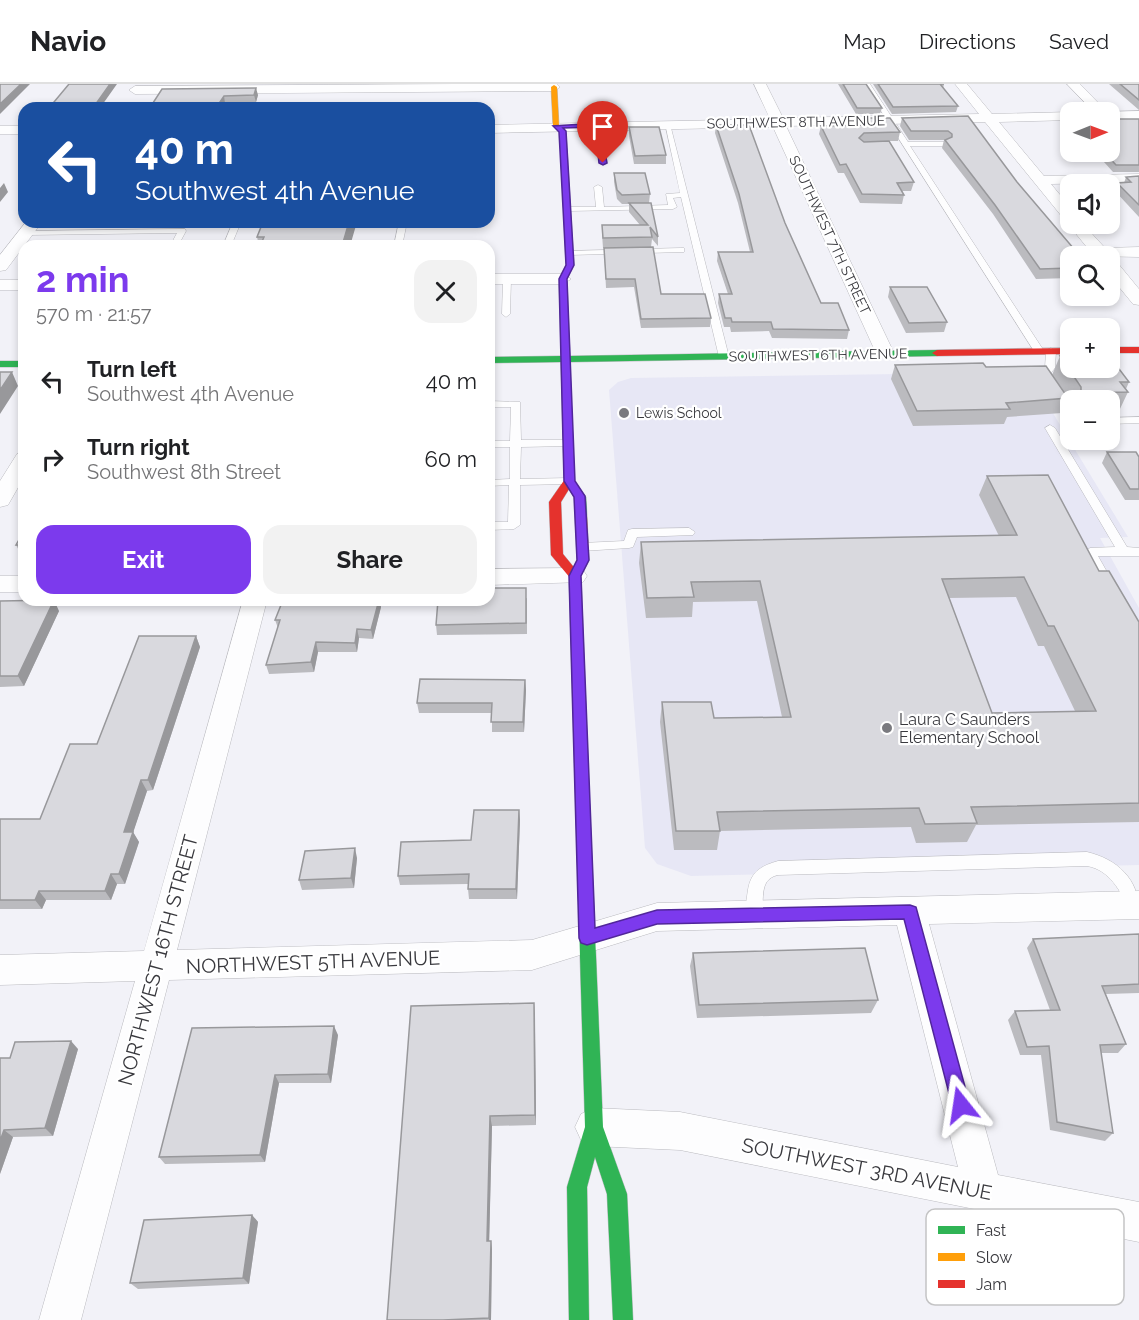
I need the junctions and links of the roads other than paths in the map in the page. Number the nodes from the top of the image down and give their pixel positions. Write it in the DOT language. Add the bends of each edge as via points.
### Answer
graph roads {
  1 [pos="760,84"];
  2 [pos="867,84"];
  3 [pos="961,84"];
  4 [pos="1074,84"];
  5 [pos="554,85"];
  6 [pos="346,88"];
  7 [pos="135,91"];
  8 [pos="340,102"];
  9 [pos="1091,102"];
  10 [pos="1139,115"];
  11 [pos="1120,116"];
  12 [pos="1060,117"];
  13 [pos="991,120"];
  14 [pos="892,121"];
  15 [pos="778,123"];
  16 [pos="667,124"];
  17 [pos="598,125"];
  18 [pos="556,126"];
  19 [pos="18,129"];
  20 [pos="495,129"];
  21 [pos="0,130"];
  22 [pos="946,144"];
  23 [pos="896,145"];
  24 [pos="907,145"];
  25 [pos="550,153"];
  26 [pos="603,163"];
  27 [pos="1139,178"];
  28 [pos="1039,180"];
  29 [pos="598,187"];
  30 [pos="684,195"];
  31 [pos="600,204"];
  32 [pos="567,205"];
  33 [pos="1060,205"];
  34 [pos="29,228"];
  35 [pos="35,228"];
  36 [pos="1084,234"];
  37 [pos="20,240"];
  38 [pos="177,240"];
  39 [pos="18,243"];
  40 [pos="1094,246"];
  41 [pos="681,250"];
  42 [pos="1139,252"];
  43 [pos="569,253"];
  44 [pos="1120,255"];
  45 [pos="552,265"];
  46 [pos="0,266"];
  47 [pos="1120,277"];
  48 [pos="495,279"];
  49 [pos="507,279"];
  50 [pos="563,279"];
  51 [pos="0,285"];
  52 [pos="18,285"];
  53 [pos="1139,300"];
  54 [pos="506,314"];
  55 [pos="1120,350"];
  56 [pos="1139,350"];
  57 [pos="1045,351"];
  58 [pos="1060,351"];
  59 [pos="885,353"];
  60 [pos="724,357"];
  61 [pos="566,358"];
  62 [pos="495,360"];
  63 [pos="0,364"];
  64 [pos="18,364"];
  65 [pos="1060,399"];
  66 [pos="495,405"];
  67 [pos="1139,420"];
  68 [pos="1120,421"];
  69 [pos="1050,428"];
  70 [pos="515,443"];
  71 [pos="568,443"];
  72 [pos="495,444"];
  73 [pos="18,468"];
  74 [pos="569,481"];
  75 [pos="515,482"];
  76 [pos="495,483"];
  77 [pos="0,500"];
  78 [pos="495,526"];
  79 [pos="690,532"];
  80 [pos="582,547"];
  81 [pos="1123,551"];
  82 [pos="1139,552"];
  83 [pos="575,576"];
  84 [pos="495,577"];
  85 [pos="0,584"];
  86 [pos="18,584"];
  87 [pos="1117,601"];
  88 [pos="253,606"];
  89 [pos="1137,905"];
  90 [pos="910,912"];
  91 [pos="753,915"];
  92 [pos="587,938"];
  93 [pos="156,967"];
  94 [pos="0,970"];
  95 [pos="594,1128"];
  96 [pos="984,1193"];
  97 [pos="1070,1209"];
  98 [pos="1124,1219"];
  99 [pos="1139,1222"];
  100 [pos="60,1320"];
  101 [pos="579,1320"];
  102 [pos="623,1320"];
  1 -- 15 [label="street, SOUTHWEST 7TH STREET"];
  2 -- 14 [label="lane"];
  3 -- 13 [label="street"];
  4 -- 9 [label="street"];
  5 -- 6 [label="street"];
  5 -- 18 [label="street"];
  6 -- 7 [label="street"];
  6 -- 8 [label="street"];
  10 -- 11 [label="street"];
  12 -- 13 [label="street, SOUTHWEST 8TH AVENUE"];
  13 -- 14 [label="street, SOUTHWEST 8TH AVENUE"];
  13 -- 28 [label="street"];
  14 -- 15 [label="street, SOUTHWEST 8TH AVENUE"];
  14 -- 24 [label="lane"];
  15 -- 16 [label="street, SOUTHWEST 8TH AVENUE"];
  15 -- 59 [label="street, SOUTHWEST 7TH STREET"];
  16 -- 17 [label="street, SOUTHWEST 8TH AVENUE"];
  16 -- 30 [label="lane"];
  17 -- 18 [label="street, SOUTHWEST 8TH AVENUE"];
  17 -- 26 [label="lane"];
  18 -- 20 [label="street, SOUTHWEST 8TH AVENUE"];
  18 -- 25 [label="street" via="549,130"];
  18 -- 32 [label="street" via="563,131"];
  19 -- 21 [label="street"];
  22 -- 24 [label="lane"];
  23 -- 24 [label="lane"];
  24 -- 57 [label="lane"];
  27 -- 28 [label="street"];
  28 -- 33 [label="street"];
  29 -- 31 [label="lane"];
  30 -- 31 [label="lane" via="669,196 673,207"];
  30 -- 60 [label="lane"];
  31 -- 32 [label="lane"];
  32 -- 43 [label="street"];
  34 -- 37 [label="street"];
  35 -- 38 [label="lane" via="71,236 182,231"];
  36 -- 40 [label="street"];
  39 -- 46 [label="street"];
  41 -- 43 [label="lane"];
  42 -- 44 [label="street"];
  43 -- 50 [label="street" via="570,265"];
  45 -- 50 [label="street"];
  47 -- 53 [label="street"];
  48 -- 49 [label="street"];
  49 -- 50 [label="street"];
  49 -- 54 [label="lane"];
  50 -- 61 [label="street"];
  51 -- 52 [label="street"];
  55 -- 56 [label="street"];
  57 -- 58 [label="street, SOUTHWEST 6TH AVENUE"];
  57 -- 59 [label="street, SOUTHWEST 6TH AVENUE"];
  57 -- 65 [label="lane" via="1050,368 1044,375"];
  59 -- 60 [label="street, SOUTHWEST 6TH AVENUE"];
  60 -- 61 [label="street, SOUTHWEST 6TH AVENUE"];
  61 -- 62 [label="street, SOUTHWEST 6TH AVENUE"];
  61 -- 71 [label="street"];
  63 -- 64 [label="street"];
  66 -- 70 [label="lane" via="516,404"];
  67 -- 68 [label="lane"];
  69 -- 81 [label="lane"];
  70 -- 71 [label="lane"];
  70 -- 72 [label="lane"];
  70 -- 75 [label="lane"];
  71 -- 74 [label="street"];
  73 -- 77 [label="street"];
  74 -- 75 [label="lane"];
  74 -- 80 [label="street" via="580,496"];
  74 -- 83 [label="street" via="555,502 557,555"];
  75 -- 76 [label="lane"];
  75 -- 78 [label="lane" via="514,525"];
  79 -- 80 [label="lane" via="632,533 629,544"];
  80 -- 83 [label="street" via="583,560"];
  81 -- 82 [label="lane"];
  81 -- 87 [label="lane" via="1090,552"];
  83 -- 84 [label="street"];
  83 -- 92 [label="street"];
  85 -- 86 [label="street"];
  88 -- 93 [label="street, NORTHWEST 16TH STREET"];
  89 -- 90 [label="street, NORTHWEST 5TH AVENUE"];
  89 -- 91 [label="lane" via="1106,864 1087,859 778,868 758,878"];
  90 -- 91 [label="street, NORTHWEST 5TH AVENUE"];
  90 -- 96 [label="street"];
  91 -- 92 [label="street, NORTHWEST 5TH AVENUE" via="657,917"];
  92 -- 93 [label="street, NORTHWEST 5TH AVENUE" via="532,954"];
  92 -- 95 [label="street"];
  93 -- 94 [label="street, NORTHWEST 5TH AVENUE"];
  93 -- 100 [label="street, NORTHWEST 16TH STREET"];
  95 -- 96 [label="street, SOUTHWEST 3RD AVENUE" via="680,1131"];
  95 -- 101 [label="street" via="577,1187"];
  95 -- 102 [label="street" via="617,1194"];
  96 -- 97 [label="street, SOUTHWEST 3RD AVENUE"];
  98 -- 99 [label="street, SOUTHWEST 3RD AVENUE"];
}
